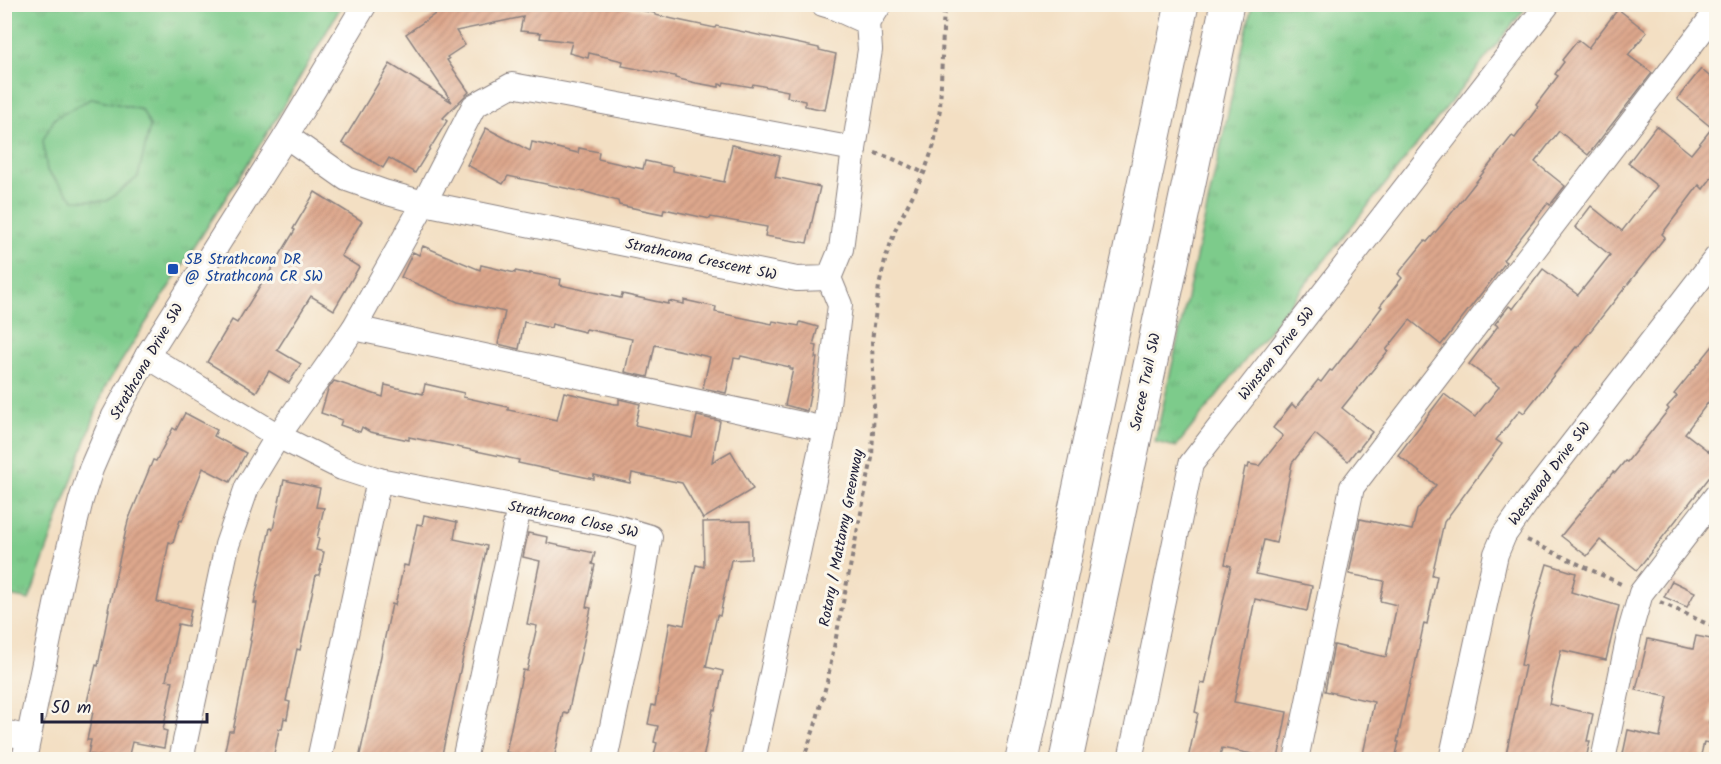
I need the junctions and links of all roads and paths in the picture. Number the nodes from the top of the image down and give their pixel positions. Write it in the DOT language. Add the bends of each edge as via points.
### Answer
graph roads {
  1 [pos="365,4"];
  2 [pos="823,4"];
  3 [pos="944,4"];
  4 [pos="1182,4"];
  5 [pos="1227,4"];
  6 [pos="1548,4"];
  7 [pos="1716,12"];
  8 [pos="874,14"];
  9 [pos="285,136"];
  10 [pos="854,149"];
  11 [pos="924,173"];
  12 [pos="424,203"];
  13 [pos="1716,258"];
  14 [pos="829,278"];
  15 [pos="354,327"];
  16 [pos="147,356"];
  17 [pos="825,429"];
  18 [pos="278,436"];
  19 [pos="379,480"];
  20 [pos="1716,496"];
  21 [pos="519,508"];
  22 [pos="1507,531"];
  23 [pos="1641,593"];
  24 [pos="1716,628"];
  25 [pos="4,732"];
  26 [pos="26,748"];
  27 [pos="181,759"];
  28 [pos="319,759"];
  29 [pos="464,759"];
  30 [pos="605,759"];
  31 [pos="753,759"];
  32 [pos="803,759"];
  33 [pos="1022,759"];
  34 [pos="1066,759"];
  35 [pos="1130,759"];
  36 [pos="1296,759"];
  37 [pos="1451,759"];
  38 [pos="1603,759"];
  1 -- 9 [label="street, Strathcona Drive SW"];
  2 -- 8 [label="street"];
  3 -- 11 [label="path, Rotary / Mattamy Greenway" via="940,109"];
  4 -- 33 [label="highway"];
  5 -- 34 [label="highway, Sarcee Trail SW"];
  6 -- 35 [label="street, Winston Drive SW" via="1191,465"];
  7 -- 36 [label="street" via="1352,487"];
  8 -- 10 [label="street"];
  9 -- 12 [label="street, Strathcona Crescent SW" via="347,178"];
  9 -- 16 [label="street, Strathcona Drive SW"];
  10 -- 11 [label="path" via="891,158"];
  10 -- 12 [label="street" via="512,85 474,106"];
  10 -- 14 [label="street" via="841,249"];
  11 -- 32 [label="path, Rotary / Mattamy Greenway" via="896,228 879,286 872,341 872,458 827,682"];
  12 -- 14 [label="street, Strathcona Crescent SW" via="797,279"];
  12 -- 15 [label="street"];
  13 -- 22 [label="street, Westwood Drive SW"];
  14 -- 17 [label="street" via="840,305"];
  15 -- 17 [label="street"];
  15 -- 18 [label="street"];
  16 -- 18 [label="street, Strathcona Close SW"];
  16 -- 26 [label="street, Strathcona Drive SW" via="114,416 81,500"];
  17 -- 31 [label="street"];
  18 -- 19 [label="street, Strathcona Close SW" via="342,468"];
  18 -- 27 [label="street" via="247,488 227,545"];
  19 -- 21 [label="street, Strathcona Close SW"];
  19 -- 28 [label="street"];
  20 -- 23 [label="street"];
  21 -- 29 [label="street"];
  21 -- 30 [label="street, Strathcona Close SW" via="610,525 650,537"];
  22 -- 23 [label="path"];
  22 -- 37 [label="street, Westwood Drive SW" via="1493,564"];
  23 -- 24 [label="path"];
  23 -- 38 [label="street"];
  25 -- 26 [label="street"];
}
